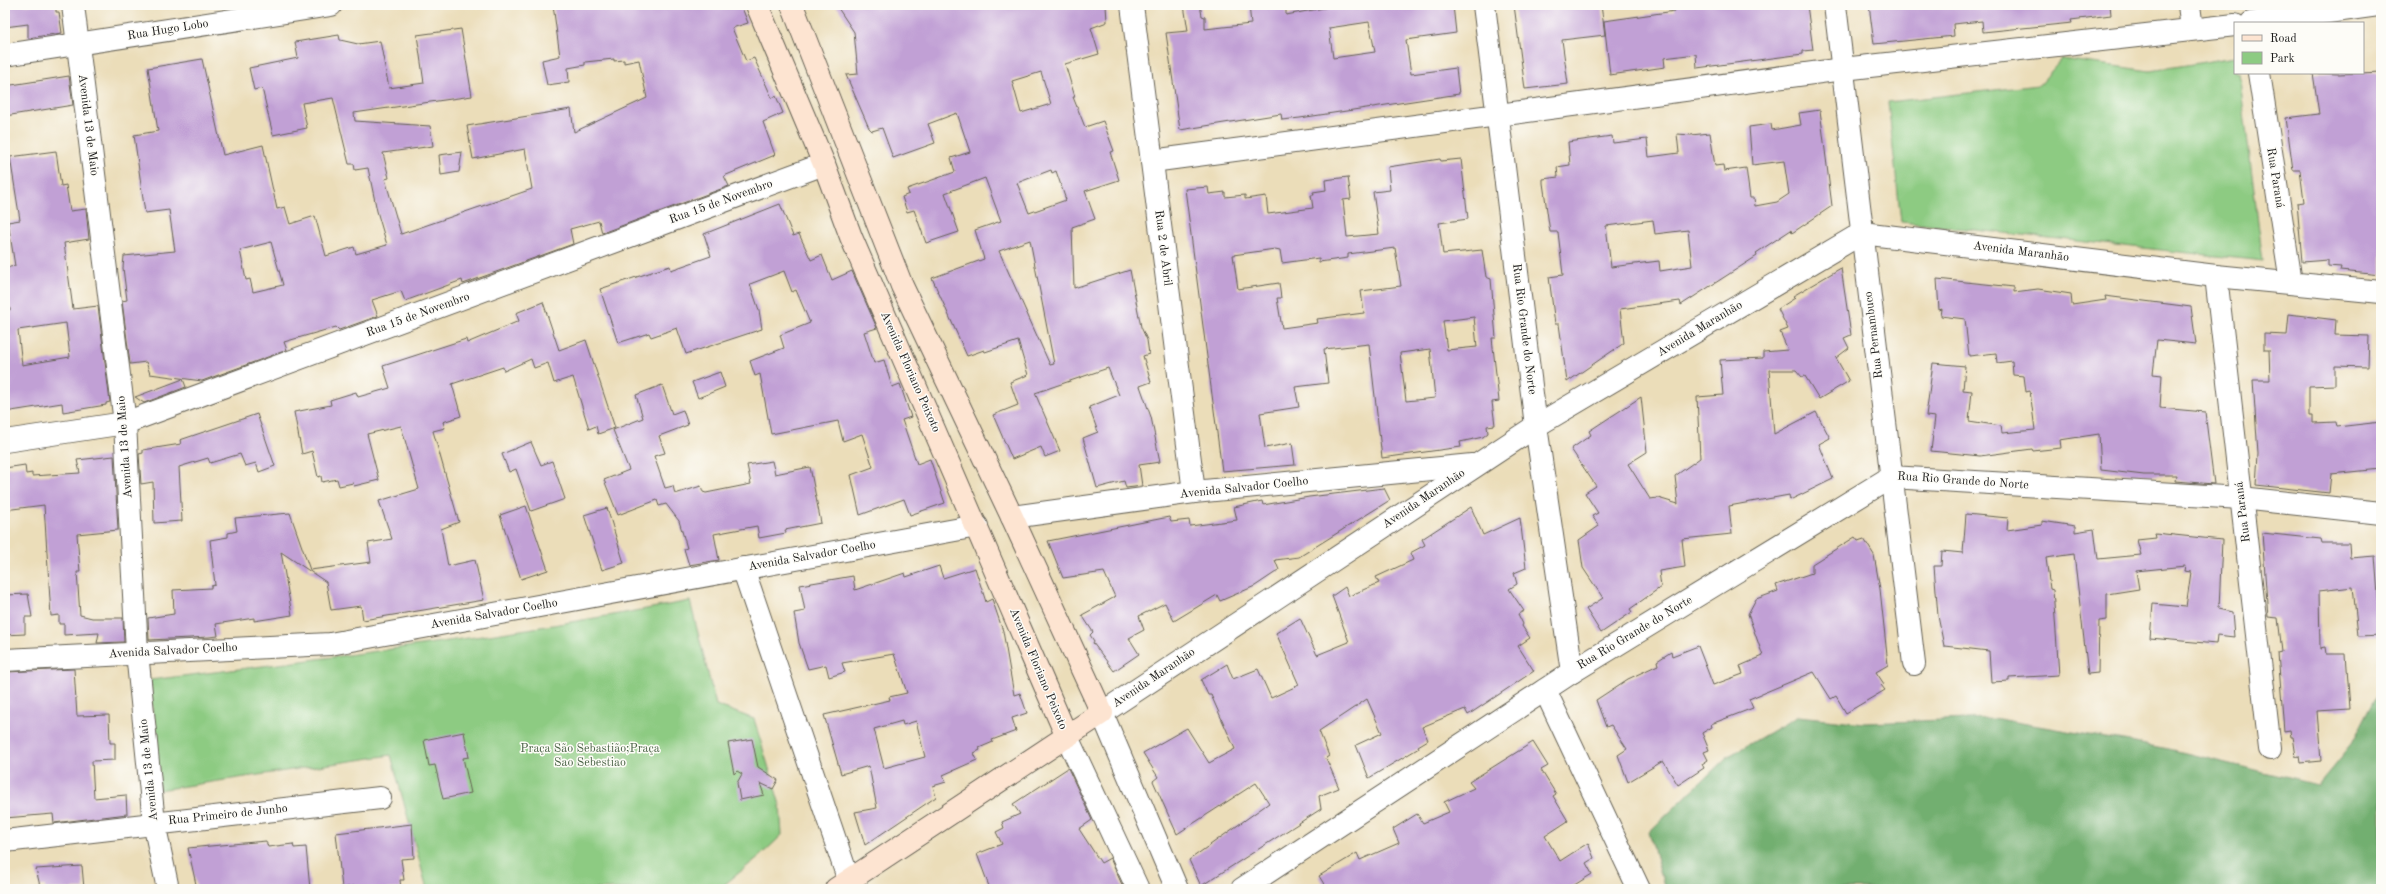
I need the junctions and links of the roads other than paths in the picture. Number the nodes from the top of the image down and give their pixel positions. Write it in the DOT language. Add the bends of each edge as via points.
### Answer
graph roads {
  1 [pos="73,5"];
  2 [pos="331,5"];
  3 [pos="757,5"];
  4 [pos="1132,5"];
  5 [pos="1484,5"];
  6 [pos="1835,5"];
  7 [pos="2189,5"];
  8 [pos="2378,5"];
  9 [pos="795,12"];
  10 [pos="2258,22"];
  11 [pos="2234,25"];
  12 [pos="2192,29"];
  13 [pos="769,34"];
  14 [pos="78,44"];
  15 [pos="5,55"];
  16 [pos="1843,69"];
  17 [pos="818,72"];
  18 [pos="2259,74"];
  19 [pos="792,87"];
  20 [pos="1497,116"];
  21 [pos="1152,161"];
  22 [pos="824,164"];
  23 [pos="878,224"];
  24 [pos="1862,233"];
  25 [pos="851,237"];
  26 [pos="2216,276"];
  27 [pos="2291,282"];
  28 [pos="902,286"];
  29 [pos="2381,292"];
  30 [pos="876,295"];
  31 [pos="125,423"];
  32 [pos="1536,426"];
  33 [pos="5,441"];
  34 [pos="1476,465"];
  35 [pos="1891,477"];
  36 [pos="1194,492"];
  37 [pos="2241,498"];
  38 [pos="2381,514"];
  39 [pos="1012,517"];
  40 [pos="977,526"];
  41 [pos="743,568"];
  42 [pos="137,652"];
  43 [pos="5,660"];
  44 [pos="1914,664"];
  45 [pos="1572,672"];
  46 [pos="1545,690"];
  47 [pos="1102,713"];
  48 [pos="1067,737"];
  49 [pos="2270,749"];
  50 [pos="380,798"];
  51 [pos="154,824"];
  52 [pos="5,841"];
  53 [pos="842,885"];
  54 [pos="168,889"];
  55 [pos="1138,889"];
  56 [pos="1177,889"];
  57 [pos="1242,889"];
  58 [pos="1639,889"];
  1 -- 14 [label="street, Avenida 13 de Maio"];
  2 -- 14 [label="street, Rua Hugo Lobo"];
  3 -- 13 [label="street, Avenida Floriano Peixoto"];
  4 -- 21 [label="street, Rua 2 de Abril"];
  5 -- 20 [label="street, Rua Rio Grande do Norte"];
  6 -- 16 [label="street, Rua Pernambuco"];
  7 -- 12 [label="street"];
  8 -- 10 [label="street"];
  9 -- 13 [label="street" via="793,28 785,34"];
  9 -- 17 [label="street"];
  11 -- 12 [label="street"];
  12 -- 16 [label="street"];
  13 -- 19 [label="street, Avenida Floriano Peixoto"];
  14 -- 15 [label="street, Rua Hugo Lobo"];
  14 -- 31 [label="street, Avenida 13 de Maio"];
  16 -- 20 [label="street"];
  16 -- 24 [label="street, Rua Pernambuco"];
  17 -- 19 [label="street" via="801,73"];
  17 -- 23 [label="street"];
  18 -- 27 [label="street, Rua Paraná"];
  19 -- 22 [label="street, Avenida Floriano Peixoto"];
  20 -- 21 [label="street"];
  20 -- 32 [label="street, Rua Rio Grande do Norte"];
  21 -- 36 [label="street, Rua 2 de Abril"];
  22 -- 25 [label="street, Avenida Floriano Peixoto"];
  22 -- 31 [label="street, Rua 15 de Novembro"];
  23 -- 25 [label="street" via="874,236 868,240"];
  23 -- 28 [label="street"];
  24 -- 26 [label="street, Avenida Maranhão"];
  24 -- 32 [label="street, Avenida Maranhão"];
  24 -- 35 [label="street, Rua Pernambuco"];
  25 -- 30 [label="street, Avenida Floriano Peixoto"];
  26 -- 27 [label="street, Avenida Maranhão"];
  26 -- 37 [label="street, Rua Paraná"];
  27 -- 29 [label="street, Avenida Maranhão"];
  28 -- 30 [label="street" via="888,282"];
  28 -- 39 [label="street"];
  30 -- 40 [label="street, Avenida Floriano Peixoto"];
  31 -- 33 [label="street, Rua 15 de Novembro"];
  31 -- 42 [label="street, Avenida 13 de Maio"];
  32 -- 34 [label="street, Avenida Maranhão"];
  32 -- 45 [label="street, Rua Rio Grande do Norte"];
  34 -- 36 [label="street, Avenida Salvador Coelho"];
  34 -- 47 [label="street, Avenida Maranhão"];
  35 -- 37 [label="street, Rua Rio Grande do Norte"];
  35 -- 44 [label="street, Rua Pernambuco"];
  35 -- 45 [label="street, Rua Rio Grande do Norte"];
  36 -- 39 [label="street, Avenida Salvador Coelho"];
  37 -- 38 [label="street, Rua Rio Grande do Norte"];
  37 -- 49 [label="street, Rua Paraná"];
  39 -- 47 [label="street"];
  40 -- 41 [label="street, Avenida Salvador Coelho"];
  40 -- 48 [label="street, Avenida Floriano Peixoto"];
  41 -- 42 [label="street, Avenida Salvador Coelho" via="330,644"];
  41 -- 53 [label="street"];
  42 -- 43 [label="street, Avenida Salvador Coelho"];
  42 -- 51 [label="street, Avenida 13 de Maio"];
  45 -- 46 [label="street"];
  46 -- 57 [label="street"];
  46 -- 58 [label="street"];
  47 -- 48 [label="street, Avenida Floriano Peixoto"];
  47 -- 56 [label="street"];
  48 -- 53 [label="street"];
  48 -- 55 [label="street, Avenida Floriano Peixoto"];
  50 -- 51 [label="street, Rua Primeiro de Junho"];
  51 -- 52 [label="street, Rua Primeiro de Junho"];
  51 -- 54 [label="street, Avenida 13 de Maio"];
}
